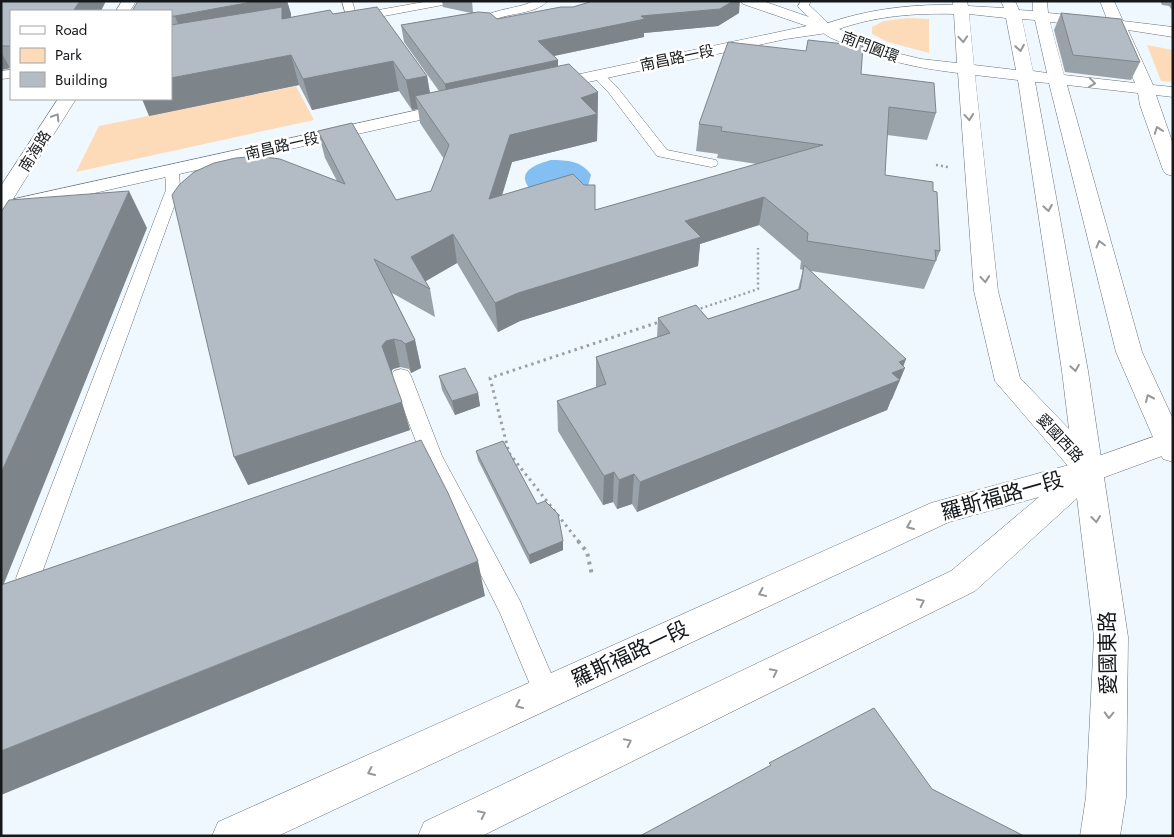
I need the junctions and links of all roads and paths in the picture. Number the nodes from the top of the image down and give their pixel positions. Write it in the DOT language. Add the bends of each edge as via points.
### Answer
graph roads {
  1 [pos="347,1"];
  2 [pos="448,1"];
  3 [pos="543,1"];
  4 [pos="748,1"];
  5 [pos="806,1"];
  6 [pos="1107,1"];
  7 [pos="961,5"];
  8 [pos="1011,7"];
  9 [pos="1041,9"];
  10 [pos="375,14"];
  11 [pos="1117,24"];
  12 [pos="508,25"];
  13 [pos="384,26"];
  14 [pos="827,28"];
  15 [pos="1173,32"];
  16 [pos="966,69"];
  17 [pos="598,75"];
  18 [pos="1025,76"];
  19 [pos="1057,79"];
  20 [pos="1146,89"];
  21 [pos="526,91"];
  22 [pos="1173,92"];
  23 [pos="66,100"];
  24 [pos="471,103"];
  25 [pos="711,163"];
  26 [pos="936,165"];
  27 [pos="172,170"];
  28 [pos="950,170"];
  29 [pos="1173,170"];
  30 [pos="1,202"];
  31 [pos="1,208"];
  32 [pos="758,248"];
  33 [pos="694,311"];
  34 [pos="666,320"];
  35 [pos="401,376"];
  36 [pos="1172,444"];
  37 [pos="432,456"];
  38 [pos="1090,471"];
  39 [pos="386,474"];
  40 [pos="592,575"];
  41 [pos="70,584"];
  42 [pos="546,692"];
  43 [pos="232,836"];
  44 [pos="438,836"];
  45 [pos="1100,836"];
  1 -- 10 [label="lane" via="347,19"];
  2 -- 10 [label="lane"];
  3 -- 12 [label="lane" via="475,25"];
  4 -- 14 [label="street"];
  5 -- 14 [label="lane" via="803,6"];
  6 -- 11 [label="street"];
  7 -- 8 [label="street, 南門圓環"];
  7 -- 14 [label="street, 南門圓環" via="888,8 848,18"];
  7 -- 16 [label="street, 愛國西路, one-way"];
  8 -- 9 [label="street, 南門圓環"];
  8 -- 18 [label="street, 愛國西路, one-way"];
  9 -- 11 [label="street, 南門圓環"];
  9 -- 19 [label="street"];
  10 -- 13 [label="lane"];
  11 -- 15 [label="street, 南門圓環"];
  11 -- 20 [label="street"];
  14 -- 16 [label="street, 南門圓環" via="901,60"];
  14 -- 17 [label="street, 南昌路一段"];
  16 -- 18 [label="street, 南門圓環"];
  16 -- 38 [label="street, 愛國西路, one-way" via="986,291 1008,382"];
  17 -- 21 [label="street, 南昌路一段"];
  17 -- 25 [label="lane" via="662,153"];
  18 -- 19 [label="street, 南門圓環"];
  18 -- 38 [label="street, 愛國西路, one-way"];
  19 -- 20 [label="street, 南門圓環, one-way"];
  36 -- 19 [label="street, one-way" via="1129,352"];
  20 -- 22 [label="street, 南門圓環"];
  29 -- 20 [label="street, one-way"];
  30 -- 23 [label="street, 南海路, one-way"];
  24 -- 27 [label="street, 南昌路一段" via="438,102"];
  26 -- 28 [label="path" via="950,167"];
  27 -- 31 [label="street, 南昌路一段"];
  27 -- 41 [label="lane" via="174,190 28,578"];
  32 -- 33 [label="path" via="758,289"];
  34 -- 40 [label="path" via="490,378 510,453 587,552"];
  35 -- 37 [label="lane"];
  36 -- 38 [label="street"];
  37 -- 39 [label="lane"];
  37 -- 42 [label="lane" via="511,609"];
  38 -- 42 [label="street, 羅斯福路一段, one-way" via="942,512"];
  44 -- 38 [label="street, 羅斯福路一段, one-way" via="963,581"];
  38 -- 45 [label="street, 愛國東路, one-way" via="1111,637 1106,797"];
  42 -- 43 [label="street, 羅斯福路一段, one-way"];
}
